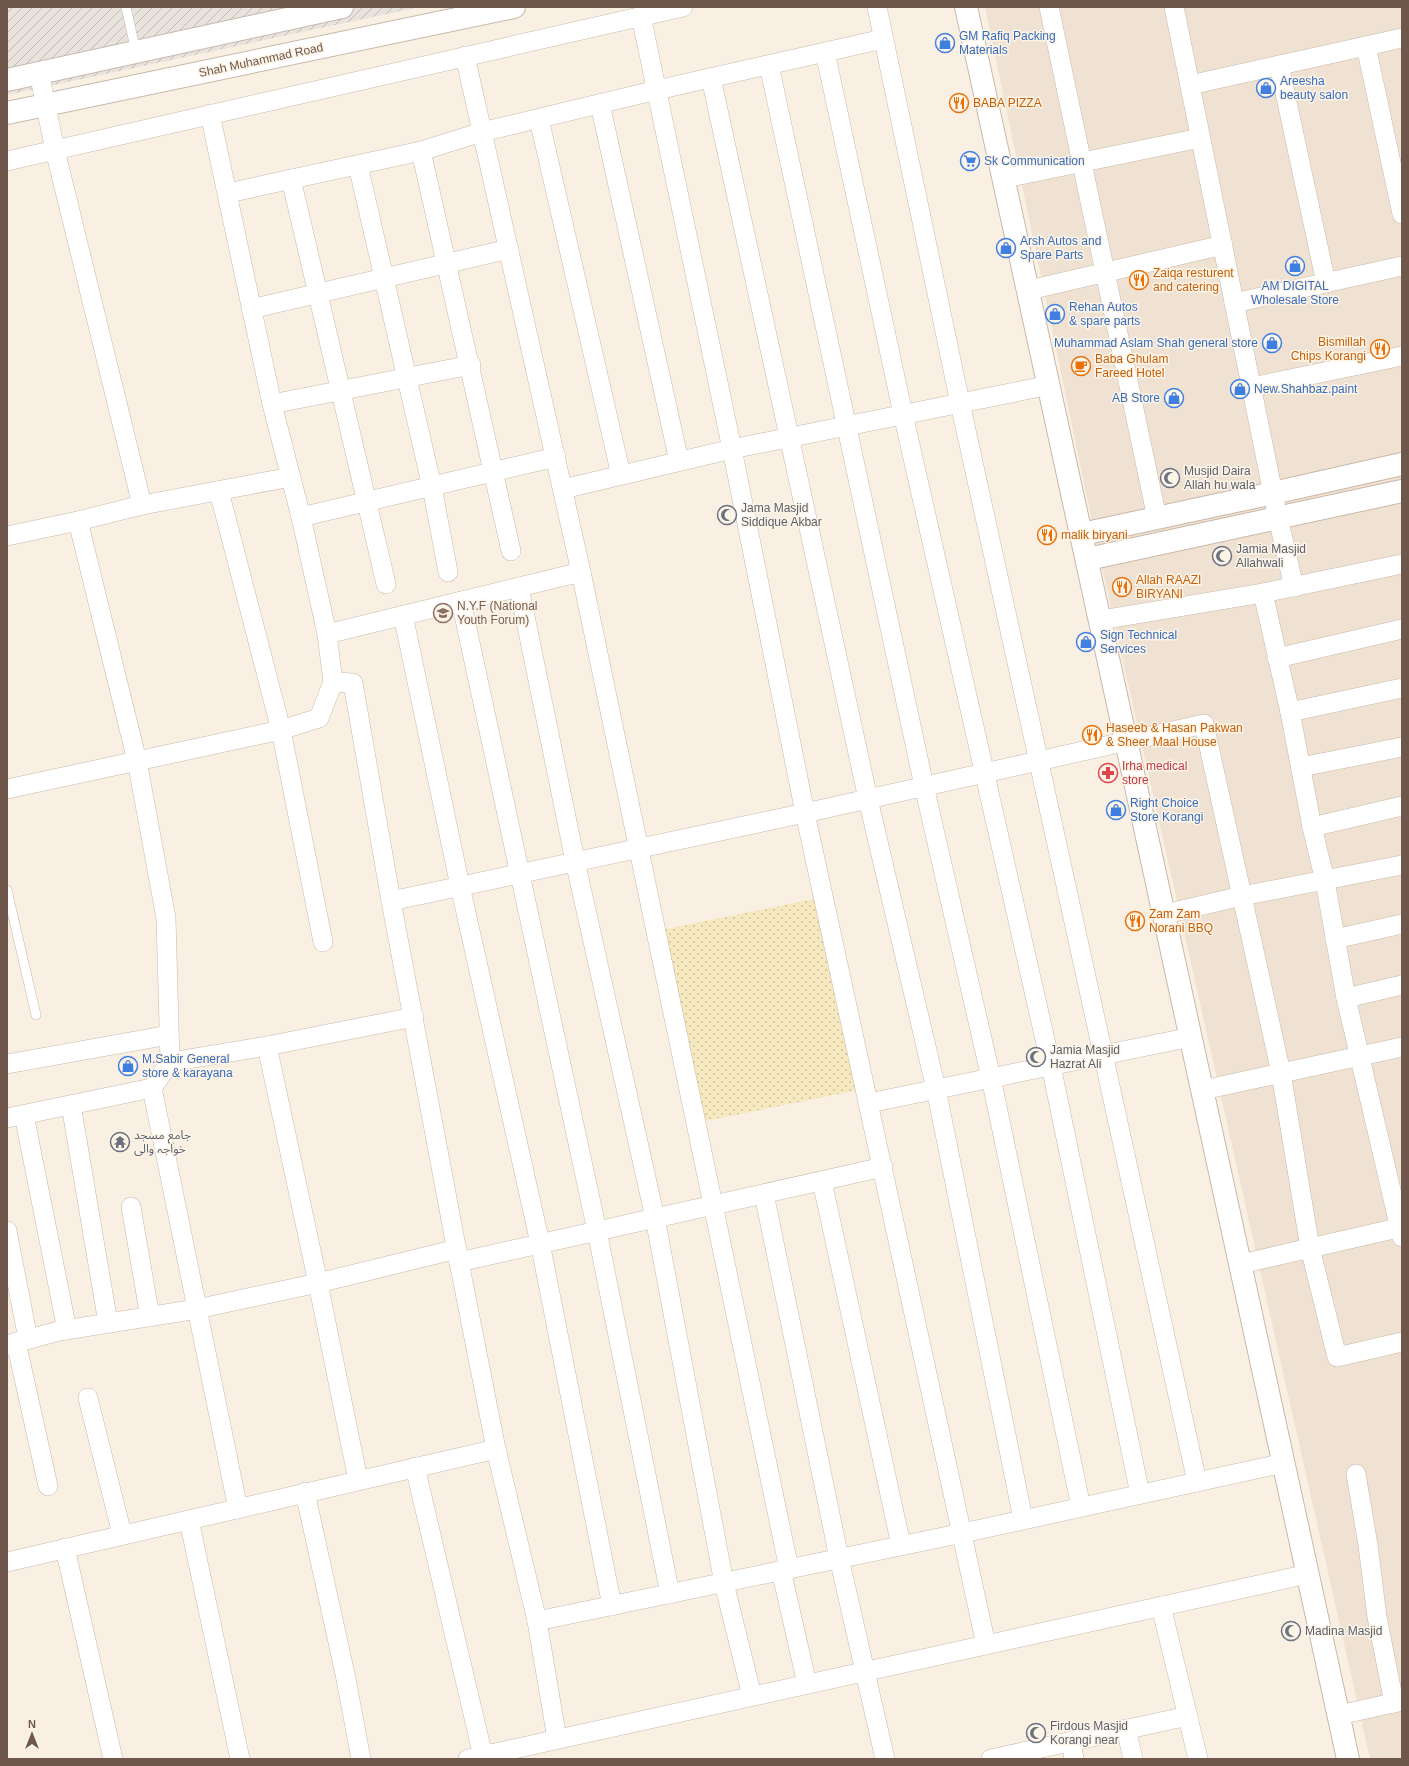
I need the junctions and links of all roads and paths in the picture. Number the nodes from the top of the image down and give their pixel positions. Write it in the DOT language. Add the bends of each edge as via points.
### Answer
graph roads {
  1 [pos="126,7"];
  2 [pos="342,7"];
  3 [pos="514,7"];
  4 [pos="683,7"];
  5 [pos="877,7"];
  6 [pos="966,7"];
  7 [pos="1049,7"];
  8 [pos="1174,7"];
  9 [pos="641,16"];
  10 [pos="1402,38"];
  11 [pos="883,40"];
  12 [pos="1366,46"];
  13 [pos="136,52"];
  14 [pos="825,52"];
  15 [pos="465,56"];
  16 [pos="769,65"];
  17 [pos="1279,65"];
  18 [pos="39,73"];
  19 [pos="711,78"];
  20 [pos="7,80"];
  21 [pos="1190,85"];
  22 [pos="657,90"];
  23 [pos="600,104"];
  24 [pos="46,105"];
  25 [pos="7,113"];
  26 [pos="210,114"];
  27 [pos="539,119"];
  28 [pos="482,132"];
  29 [pos="1200,138"];
  30 [pos="55,150"];
  31 [pos="422,151"];
  32 [pos="7,161"];
  33 [pos="1081,162"];
  34 [pos="358,164"];
  35 [pos="1005,178"];
  36 [pos="291,179"];
  37 [pos="228,193"];
  38 [pos="1402,214"];
  39 [pos="1222,245"];
  40 [pos="509,249"];
  41 [pos="447,264"];
  42 [pos="1402,266"];
  43 [pos="1104,272"];
  44 [pos="383,278"];
  45 [pos="1326,283"];
  46 [pos="1029,290"];
  47 [pos="317,294"];
  48 [pos="1234,303"];
  49 [pos="251,310"];
  50 [pos="1402,356"];
  51 [pos="471,365"];
  52 [pos="406,378"];
  53 [pos="1050,385"];
  54 [pos="1252,388"];
  55 [pos="341,391"];
  56 [pos="960,403"];
  57 [pos="272,404"];
  58 [pos="904,414"];
  59 [pos="846,426"];
  60 [pos="789,437"];
  61 [pos="732,449"];
  62 [pos="556,457"];
  63 [pos="679,461"];
  64 [pos="1402,464"];
  65 [pos="494,472"];
  66 [pos="621,475"];
  67 [pos="291,477"];
  68 [pos="432,486"];
  69 [pos="563,489"];
  70 [pos="219,491"];
  71 [pos="1402,491"];
  72 [pos="1273,493"];
  73 [pos="367,502"];
  74 [pos="142,505"];
  75 [pos="301,517"];
  76 [pos="1157,518"];
  77 [pos="1278,518"];
  78 [pos="78,521"];
  79 [pos="1082,534"];
  80 [pos="7,536"];
  81 [pos="511,551"];
  82 [pos="1088,559"];
  83 [pos="1402,564"];
  84 [pos="448,572"];
  85 [pos="581,572"];
  86 [pos="386,584"];
  87 [pos="519,587"];
  88 [pos="1294,587"];
  89 [pos="1263,593"];
  90 [pos="461,601"];
  91 [pos="403,615"];
  92 [pos="1101,620"];
  93 [pos="1402,629"];
  94 [pos="327,634"];
  95 [pos="1277,658"];
  96 [pos="333,682"];
  97 [pos="1402,688"];
  98 [pos="1290,712"];
  99 [pos="281,730"];
  100 [pos="1127,740"];
  101 [pos="1402,747"];
  102 [pos="1038,760"];
  103 [pos="137,761"];
  104 [pos="1301,767"];
  105 [pos="984,773"];
  106 [pos="924,786"];
  107 [pos="7,789"];
  108 [pos="868,799"];
  109 [pos="1402,806"];
  110 [pos="806,813"];
  111 [pos="1312,827"];
  112 [pos="638,848"];
  113 [pos="575,861"];
  114 [pos="1402,865"];
  115 [pos="519,873"];
  116 [pos="1325,881"];
  117 [pos="460,886"];
  118 [pos="7,890"];
  119 [pos="1242,896"];
  120 [pos="391,901"];
  121 [pos="1164,914"];
  122 [pos="1402,924"];
  123 [pos="1335,938"];
  124 [pos="323,942"];
  125 [pos="1402,986"];
  126 [pos="1346,998"];
  127 [pos="36,1015"];
  128 [pos="414,1017"];
  129 [pos="169,1035"];
  130 [pos="1191,1037"];
  131 [pos="267,1046"];
  132 [pos="1402,1047"];
  133 [pos="1102,1055"];
  134 [pos="1361,1056"];
  135 [pos="170,1062"];
  136 [pos="7,1064"];
  137 [pos="1051,1066"];
  138 [pos="1281,1073"];
  139 [pos="991,1078"];
  140 [pos="152,1088"];
  141 [pos="936,1089"];
  142 [pos="1203,1090"];
  143 [pos="869,1103"];
  144 [pos="71,1105"];
  145 [pos="16,1117"];
  146 [pos="883,1167"];
  147 [pos="822,1181"];
  148 [pos="764,1194"];
  149 [pos="713,1205"];
  150 [pos="130,1207"];
  151 [pos="655,1218"];
  152 [pos="597,1231"];
  153 [pos="1401,1231"];
  154 [pos="7,1232"];
  155 [pos="540,1243"];
  156 [pos="1310,1248"];
  157 [pos="458,1255"];
  158 [pos="1241,1264"];
  159 [pos="318,1283"];
  160 [pos="197,1309"];
  161 [pos="150,1317"];
  162 [pos="108,1323"];
  163 [pos="68,1330"];
  164 [pos="17,1342"];
  165 [pos="1402,1342"];
  166 [pos="88,1398"];
  167 [pos="496,1449"];
  168 [pos="1284,1463"];
  169 [pos="415,1468"];
  170 [pos="1356,1474"];
  171 [pos="358,1480"];
  172 [pos="1197,1482"];
  173 [pos="48,1486"];
  174 [pos="305,1492"];
  175 [pos="1140,1494"];
  176 [pos="1081,1507"];
  177 [pos="238,1509"];
  178 [pos="188,1520"];
  179 [pos="1023,1520"];
  180 [pos="963,1533"];
  181 [pos="122,1534"];
  182 [pos="901,1546"];
  183 [pos="65,1548"];
  184 [pos="840,1558"];
  185 [pos="7,1562"];
  186 [pos="785,1570"];
  187 [pos="1308,1574"];
  188 [pos="724,1582"];
  189 [pos="670,1594"];
  190 [pos="612,1606"];
  191 [pos="1161,1606"];
  192 [pos="537,1621"];
  193 [pos="986,1644"];
  194 [pos="864,1672"];
  195 [pos="807,1684"];
  196 [pos="752,1696"];
  197 [pos="1398,1702"];
  198 [pos="1338,1715"];
  199 [pos="1188,1716"];
  200 [pos="1126,1729"];
  201 [pos="557,1739"];
  202 [pos="1072,1750"];
  203 [pos="1014,1756"];
  204 [pos="475,1757"];
  205 [pos="113,1759"];
  206 [pos="240,1759"];
  207 [pos="361,1759"];
  208 [pos="885,1759"];
  209 [pos="990,1759"];
  210 [pos="1133,1759"];
  211 [pos="1198,1759"];
  212 [pos="1348,1759"];
  1 -- 13 [label="lane"];
  2 -- 13 [label="street"];
  3 -- 24 [label="street, Shah Muhammad Road"];
  4 -- 9 [label="street"];
  5 -- 11 [label="street"];
  6 -- 35 [label="street"];
  7 -- 33 [label="street"];
  8 -- 21 [label="street"];
  9 -- 15 [label="street"];
  9 -- 22 [label="street"];
  10 -- 12 [label="street"];
  11 -- 14 [label="street"];
  11 -- 56 [label="street"];
  12 -- 17 [label="street"];
  12 -- 38 [label="street"];
  13 -- 18 [label="street"];
  14 -- 16 [label="street"];
  14 -- 58 [label="street"];
  15 -- 26 [label="street"];
  15 -- 28 [label="street"];
  16 -- 19 [label="street"];
  16 -- 59 [label="street"];
  17 -- 21 [label="street"];
  17 -- 45 [label="street"];
  18 -- 20 [label="street"];
  18 -- 24 [label="street"];
  19 -- 22 [label="street"];
  19 -- 60 [label="street"];
  21 -- 29 [label="street"];
  22 -- 23 [label="street"];
  22 -- 61 [label="street"];
  23 -- 27 [label="street"];
  23 -- 63 [label="street"];
  24 -- 25 [label="street, Shah Muhammad Road"];
  24 -- 30 [label="street"];
  26 -- 30 [label="street"];
  26 -- 37 [label="street"];
  27 -- 28 [label="street"];
  27 -- 66 [label="street"];
  28 -- 31 [label="street"];
  28 -- 40 [label="street"];
  29 -- 33 [label="street"];
  29 -- 39 [label="street"];
  30 -- 32 [label="street"];
  30 -- 74 [label="street"];
  31 -- 34 [label="street"];
  31 -- 41 [label="street"];
  33 -- 35 [label="street"];
  33 -- 43 [label="street"];
  34 -- 36 [label="street"];
  34 -- 44 [label="street"];
  35 -- 46 [label="street"];
  36 -- 37 [label="street"];
  36 -- 47 [label="street"];
  37 -- 49 [label="street"];
  39 -- 43 [label="street"];
  39 -- 48 [label="street"];
  40 -- 41 [label="street"];
  40 -- 62 [label="street"];
  41 -- 44 [label="street"];
  41 -- 51 [label="street"];
  42 -- 45 [label="street"];
  43 -- 46 [label="street"];
  43 -- 76 [label="street"];
  44 -- 47 [label="street"];
  44 -- 52 [label="street"];
  45 -- 48 [label="street"];
  46 -- 53 [label="street"];
  47 -- 49 [label="street"];
  47 -- 55 [label="street"];
  48 -- 54 [label="street"];
  49 -- 57 [label="street"];
  50 -- 54 [label="street"];
  51 -- 52 [label="street"];
  51 -- 65 [label="street"];
  52 -- 55 [label="street"];
  52 -- 68 [label="street"];
  53 -- 56 [label="street"];
  53 -- 79 [label="street"];
  54 -- 72 [label="street"];
  55 -- 57 [label="street"];
  55 -- 73 [label="street"];
  56 -- 58 [label="street"];
  56 -- 102 [label="street"];
  57 -- 67 [label="street"];
  58 -- 59 [label="street"];
  58 -- 105 [label="street"];
  59 -- 60 [label="street"];
  59 -- 106 [label="street"];
  60 -- 61 [label="street"];
  60 -- 108 [label="street"];
  61 -- 63 [label="street"];
  61 -- 110 [label="street"];
  62 -- 65 [label="street"];
  62 -- 69 [label="street"];
  63 -- 66 [label="street"];
  64 -- 72 [label="street"];
  65 -- 68 [label="street"];
  65 -- 81 [label="street"];
  66 -- 69 [label="street"];
  67 -- 70 [label="street"];
  67 -- 75 [label="street"];
  68 -- 73 [label="street"];
  68 -- 84 [label="street"];
  69 -- 85 [label="street"];
  70 -- 74 [label="street"];
  70 -- 99 [label="street"];
  71 -- 77 [label="street"];
  72 -- 76 [label="street"];
  72 -- 77 [label="street"];
  73 -- 75 [label="street"];
  73 -- 86 [label="street"];
  74 -- 78 [label="street"];
  75 -- 94 [label="street"];
  76 -- 79 [label="street"];
  77 -- 82 [label="street"];
  77 -- 88 [label="street"];
  78 -- 80 [label="street"];
  78 -- 103 [label="street"];
  79 -- 82 [label="street"];
  82 -- 92 [label="street"];
  83 -- 88 [label="street"];
  85 -- 87 [label="street"];
  85 -- 112 [label="street"];
  87 -- 90 [label="street"];
  87 -- 113 [label="street"];
  88 -- 89 [label="street"];
  89 -- 92 [label="street"];
  89 -- 95 [label="street"];
  90 -- 91 [label="street"];
  90 -- 115 [label="street"];
  91 -- 94 [label="street"];
  91 -- 117 [label="street"];
  92 -- 100 [label="street"];
  93 -- 95 [label="street"];
  94 -- 96 [label="street"];
  95 -- 98 [label="street"];
  96 -- 99 [label="street" via="319,718"];
  96 -- 120 [label="street" via="353,684"];
  97 -- 98 [label="street"];
  98 -- 104 [label="street"];
  99 -- 103 [label="street"];
  99 -- 124 [label="street"];
  100 -- 102 [label="street"];
  100 -- 119 [label="street" via="1204,724"];
  100 -- 121 [label="street"];
  101 -- 104 [label="street"];
  102 -- 105 [label="street"];
  102 -- 133 [label="street"];
  103 -- 107 [label="street"];
  103 -- 129 [label="street" via="166,918"];
  104 -- 111 [label="street"];
  105 -- 106 [label="street"];
  105 -- 137 [label="street"];
  106 -- 108 [label="street"];
  106 -- 139 [label="street"];
  108 -- 110 [label="street"];
  108 -- 141 [label="street"];
  109 -- 111 [label="street"];
  110 -- 112 [label="street"];
  110 -- 143 [label="street"];
  111 -- 116 [label="street"];
  112 -- 113 [label="street"];
  112 -- 149 [label="street"];
  113 -- 115 [label="street"];
  113 -- 151 [label="street"];
  114 -- 116 [label="street"];
  115 -- 117 [label="street"];
  115 -- 152 [label="street"];
  116 -- 119 [label="street"];
  116 -- 123 [label="street"];
  117 -- 120 [label="street"];
  117 -- 155 [label="street"];
  118 -- 127 [label="lane"];
  119 -- 121 [label="street"];
  119 -- 138 [label="street"];
  120 -- 128 [label="street"];
  121 -- 130 [label="street"];
  122 -- 123 [label="street"];
  123 -- 126 [label="street"];
  125 -- 126 [label="street"];
  126 -- 134 [label="street"];
  128 -- 131 [label="street"];
  128 -- 157 [label="street"];
  129 -- 135 [label="street"];
  129 -- 136 [label="street"];
  130 -- 133 [label="street"];
  130 -- 142 [label="street"];
  131 -- 135 [label="street"];
  131 -- 159 [label="street"];
  132 -- 134 [label="street"];
  133 -- 137 [label="street"];
  133 -- 172 [label="street"];
  134 -- 138 [label="street"];
  134 -- 153 [label="street"];
  135 -- 140 [label="street"];
  137 -- 139 [label="street"];
  137 -- 175 [label="street"];
  138 -- 142 [label="street"];
  138 -- 156 [label="street"];
  139 -- 141 [label="street"];
  139 -- 176 [label="street"];
  140 -- 144 [label="street"];
  140 -- 160 [label="street"];
  141 -- 143 [label="street"];
  141 -- 179 [label="street"];
  142 -- 158 [label="street"];
  143 -- 146 [label="street"];
  144 -- 145 [label="street"];
  144 -- 162 [label="street"];
  145 -- 163 [label="street"];
  146 -- 147 [label="street"];
  146 -- 180 [label="street"];
  147 -- 148 [label="street"];
  147 -- 182 [label="street"];
  148 -- 149 [label="street"];
  148 -- 184 [label="street"];
  149 -- 151 [label="street"];
  149 -- 186 [label="street"];
  150 -- 161 [label="street"];
  151 -- 152 [label="street"];
  151 -- 188 [label="street"];
  152 -- 155 [label="street"];
  152 -- 189 [label="street"];
  153 -- 156 [label="street"];
  154 -- 164 [label="street"];
  155 -- 157 [label="street"];
  155 -- 190 [label="street"];
  156 -- 158 [label="street"];
  156 -- 165 [label="street" via="1337,1357"];
  157 -- 159 [label="street"];
  157 -- 167 [label="street"];
  158 -- 168 [label="street"];
  159 -- 160 [label="street"];
  159 -- 171 [label="street"];
  160 -- 161 [label="street"];
  160 -- 177 [label="street"];
  161 -- 162 [label="street"];
  162 -- 163 [label="street"];
  163 -- 164 [label="street"];
  164 -- 173 [label="street"];
  166 -- 181 [label="street"];
  167 -- 169 [label="street"];
  167 -- 192 [label="street"];
  168 -- 172 [label="street"];
  168 -- 187 [label="street"];
  169 -- 171 [label="street"];
  169 -- 204 [label="street"];
  170 -- 197 [label="street" via="1377,1617"];
  171 -- 174 [label="street"];
  172 -- 175 [label="street"];
  174 -- 177 [label="street"];
  174 -- 207 [label="street"];
  175 -- 176 [label="street"];
  176 -- 179 [label="street"];
  177 -- 178 [label="street"];
  178 -- 181 [label="street"];
  178 -- 206 [label="street"];
  179 -- 180 [label="street"];
  180 -- 182 [label="street"];
  180 -- 193 [label="street"];
  181 -- 183 [label="street"];
  182 -- 184 [label="street"];
  183 -- 185 [label="street"];
  183 -- 205 [label="street"];
  184 -- 186 [label="street"];
  184 -- 194 [label="street"];
  186 -- 188 [label="street"];
  186 -- 195 [label="street"];
  187 -- 191 [label="street"];
  187 -- 198 [label="street"];
  188 -- 189 [label="street"];
  188 -- 196 [label="street"];
  189 -- 190 [label="street"];
  190 -- 192 [label="street"];
  191 -- 193 [label="street"];
  191 -- 199 [label="street"];
  192 -- 201 [label="street"];
  193 -- 194 [label="street"];
  194 -- 195 [label="street"];
  194 -- 208 [label="street"];
  195 -- 196 [label="street"];
  196 -- 201 [label="street"];
  197 -- 198 [label="street"];
  198 -- 212 [label="street"];
  199 -- 200 [label="street"];
  199 -- 211 [label="street"];
  200 -- 202 [label="street"];
  200 -- 210 [label="street"];
  201 -- 204 [label="street"];
  202 -- 203 [label="street"];
  203 -- 209 [label="street"];
}
